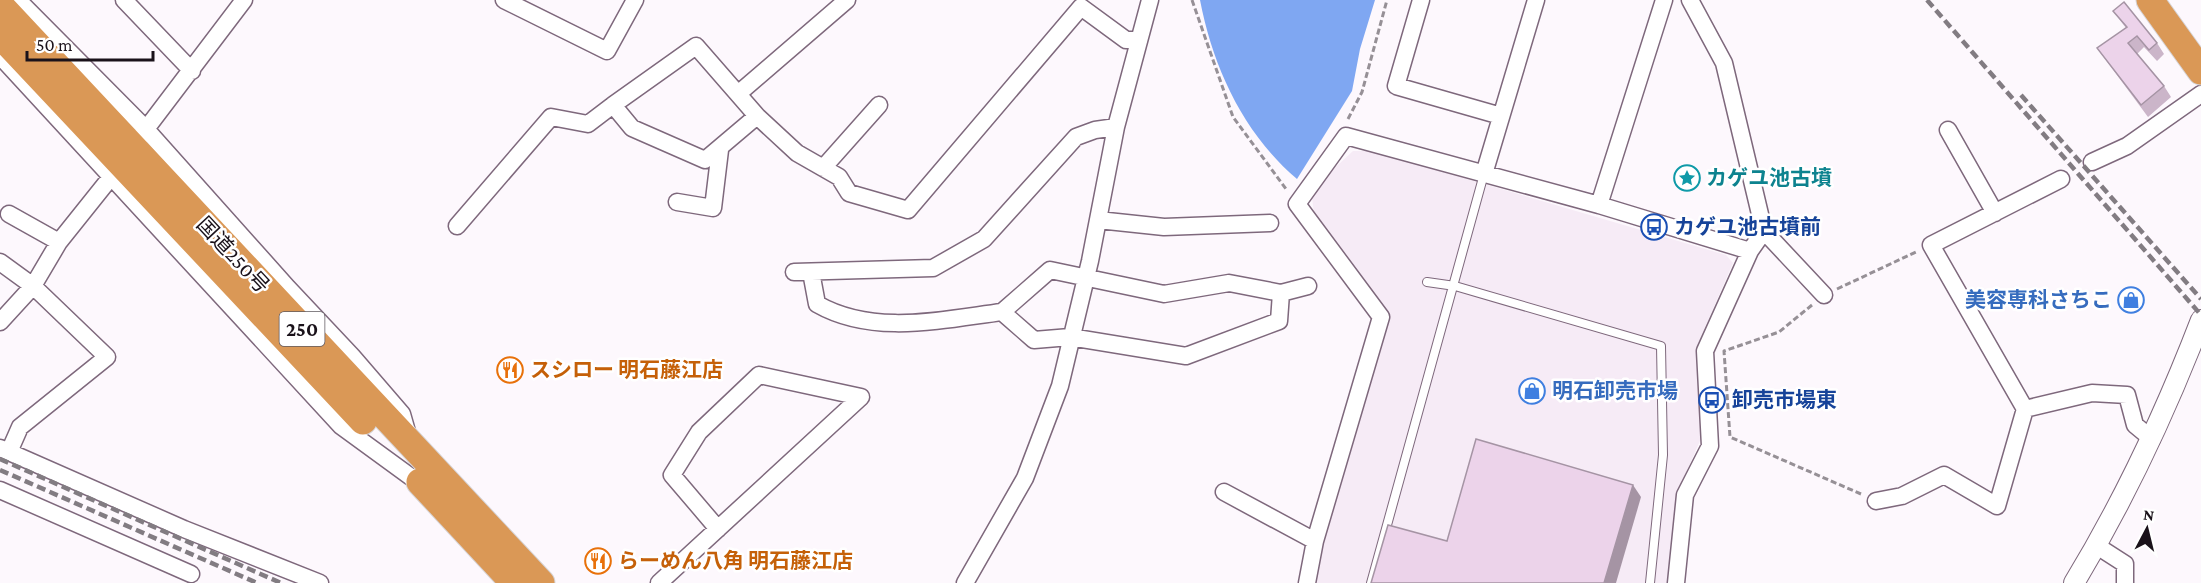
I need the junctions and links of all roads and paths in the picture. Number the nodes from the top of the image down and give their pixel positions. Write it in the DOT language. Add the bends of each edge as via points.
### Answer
graph roads {
  1 [pos="18,0"];
  2 [pos="124,0"];
  3 [pos="244,0"];
  4 [pos="504,0"];
  5 [pos="635,0"];
  6 [pos="847,0"];
  7 [pos="1150,0"];
  8 [pos="1192,0"];
  9 [pos="1387,0"];
  10 [pos="1421,0"];
  11 [pos="1536,0"];
  12 [pos="1664,0"];
  13 [pos="1690,0"];
  14 [pos="2150,0"];
  15 [pos="0,5"];
  16 [pos="0,35"];
  17 [pos="1139,40"];
  18 [pos="0,56"];
  19 [pos="192,71"];
  20 [pos="2201,71"];
  21 [pos="57,81"];
  22 [pos="739,93"];
  23 [pos="2201,94"];
  24 [pos="613,105"];
  25 [pos="879,105"];
  26 [pos="757,116"];
  27 [pos="1501,116"];
  28 [pos="1116,127"];
  29 [pos="1948,130"];
  30 [pos="143,133"];
  31 [pos="1346,136"];
  32 [pos="720,150"];
  33 [pos="2092,162"];
  34 [pos="823,168"];
  35 [pos="113,174"];
  36 [pos="1484,174"];
  37 [pos="2061,179"];
  38 [pos="677,202"];
  39 [pos="1297,204"];
  40 [pos="1599,205"];
  41 [pos="1995,213"];
  42 [pos="9,214"];
  43 [pos="1098,220"];
  44 [pos="1270,223"];
  45 [pos="457,225"];
  46 [pos="1764,231"];
  47 [pos="58,242"];
  48 [pos="1931,245"];
  49 [pos="1750,251"];
  50 [pos="0,262"];
  51 [pos="1086,277"];
  52 [pos="1427,282"];
  53 [pos="33,286"];
  54 [pos="1308,286"];
  55 [pos="1455,286"];
  56 [pos="1281,293"];
  57 [pos="1824,295"];
  58 [pos="1002,312"];
  59 [pos="2201,320"];
  60 [pos="0,321"];
  61 [pos="1070,337"];
  62 [pos="2025,409"];
  63 [pos="2152,439"];
  64 [pos="411,445"];
  65 [pos="4,450"];
  66 [pos="426,488"];
  67 [pos="0,490"];
  68 [pos="1224,492"];
  69 [pos="1876,501"];
  70 [pos="718,529"];
  71 [pos="1315,541"];
  72 [pos="2097,546"];
  73 [pos="191,573"];
  74 [pos="320,583"];
  75 [pos="514,583"];
  76 [pos="541,583"];
  77 [pos="659,583"];
  78 [pos="966,583"];
  79 [pos="1307,583"];
  80 [pos="1371,583"];
  81 [pos="1650,583"];
  82 [pos="1676,583"];
  83 [pos="2074,583"];
  84 [pos="2125,583"];
  1 -- 30 [label="street"];
  2 -- 19 [label="street"];
  3 -- 19 [label="street"];
  4 -- 5 [label="street" via="607,51"];
  6 -- 22 [label="street"];
  7 -- 17 [label="street"];
  8 -- 39 [label="path" via="1233,117"];
  9 -- 31 [label="path"];
  10 -- 27 [label="street" via="1396,86"];
  11 -- 27 [label="street"];
  12 -- 40 [label="street"];
  13 -- 46 [label="street" via="1724,63"];
  14 -- 20 [label="highway"];
  15 -- 21 [label="highway, 国道250号 / 250"];
  16 -- 21 [label="highway, 国道250号 / 250"];
  17 -- 28 [label="street"];
  17 -- 34 [label="street" via="1126,40 1081,7 908,210 849,193 838,177"];
  18 -- 35 [label="street"];
  19 -- 30 [label="street"];
  21 -- 64 [label="highway, 国道250号 / 250"];
  21 -- 66 [label="highway, 国道250号 / 250"];
  22 -- 24 [label="street" via="696,46"];
  22 -- 26 [label="street"];
  23 -- 33 [label="street" via="2127,146"];
  24 -- 32 [label="street" via="632,128 705,160"];
  24 -- 45 [label="street" via="588,124 551,117"];
  25 -- 34 [label="street"];
  26 -- 32 [label="street"];
  26 -- 34 [label="street" via="797,153"];
  27 -- 36 [label="street"];
  28 -- 43 [label="street"];
  28 -- 58 [label="street" via="1076,137 984,239 933,268 803,272 817,304 836,315 901,325"];
  29 -- 41 [label="street"];
  30 -- 64 [label="street" via="402,414"];
  31 -- 36 [label="street"];
  31 -- 39 [label="street"];
  32 -- 38 [label="street" via="713,208"];
  35 -- 47 [label="street"];
  35 -- 66 [label="street" via="341,426"];
  36 -- 40 [label="street"];
  36 -- 55 [label="lane"];
  37 -- 41 [label="street"];
  39 -- 71 [label="street" via="1381,317"];
  40 -- 49 [label="street"];
  41 -- 48 [label="street"];
  42 -- 47 [label="street"];
  43 -- 44 [label="street" via="1164,227"];
  43 -- 51 [label="street"];
  46 -- 49 [label="street"];
  46 -- 57 [label="street"];
  47 -- 53 [label="street"];
  48 -- 57 [label="path"];
  48 -- 62 [label="street"];
  49 -- 82 [label="street" via="1705,351 1710,446 1685,495"];
  50 -- 53 [label="street"];
  51 -- 56 [label="street" via="1164,294 1229,283"];
  51 -- 58 [label="street" via="1050,270"];
  51 -- 61 [label="street"];
  52 -- 55 [label="lane"];
  53 -- 60 [label="street"];
  53 -- 65 [label="street" via="107,357 20,427"];
  54 -- 56 [label="street"];
  55 -- 80 [label="lane"];
  55 -- 81 [label="lane" via="1662,346 1663,455"];
  56 -- 61 [label="street" via="1279,321 1186,356"];
  57 -- 69 [label="path" via="1779,332 1724,351 1730,437"];
  58 -- 61 [label="street" via="1034,340"];
  59 -- 63 [label="street"];
  61 -- 78 [label="street" via="1060,386 1025,478"];
  62 -- 63 [label="street" via="2092,393 2127,395 2135,425"];
  62 -- 69 [label="street" via="1996,506 1944,475 1902,496"];
  63 -- 72 [label="street"];
  64 -- 76 [label="highway, 国道250号 / 250"];
  65 -- 74 [label="street"];
  66 -- 75 [label="highway, 国道250号 / 250"];
  67 -- 73 [label="street"];
  68 -- 71 [label="street"];
  70 -- 70 [label="street" via="836,420 861,396 759,375 699,432 672,475"];
  70 -- 77 [label="street"];
  71 -- 79 [label="street"];
  72 -- 83 [label="street"];
  72 -- 84 [label="street" via="2125,564"];
}
